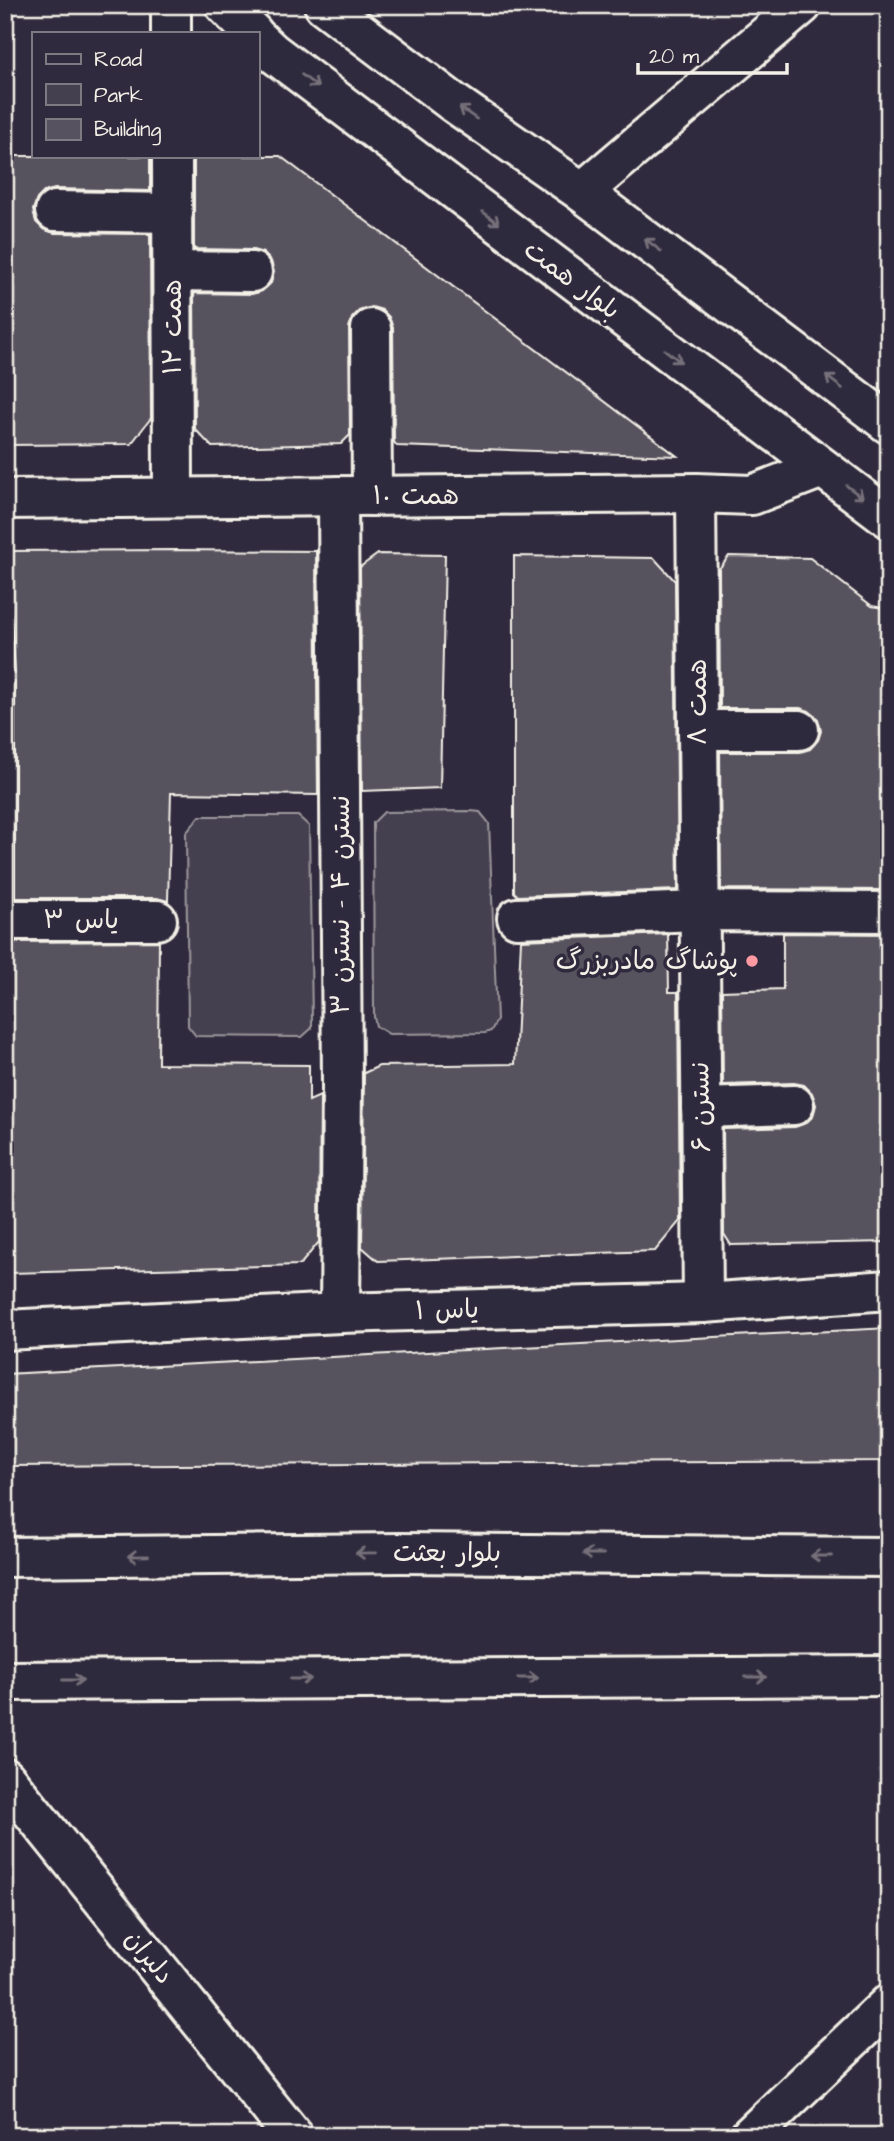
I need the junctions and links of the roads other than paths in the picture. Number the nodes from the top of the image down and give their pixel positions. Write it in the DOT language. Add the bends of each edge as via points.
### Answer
graph roads {
  1 [pos="171,5"];
  2 [pos="225,5"];
  3 [pos="324,5"];
  4 [pos="802,5"];
  5 [pos="172,32"];
  6 [pos="252,32"];
  7 [pos="259,40"];
  8 [pos="172,158"];
  9 [pos="582,192"];
  10 [pos="55,211"];
  11 [pos="173,213"];
  12 [pos="173,271"];
  13 [pos="252,272"];
  14 [pos="372,329"];
  15 [pos="889,424"];
  16 [pos="822,468"];
  17 [pos="696,494"];
  18 [pos="355,496"];
  19 [pos="173,498"];
  20 [pos="5,499"];
  21 [pos="889,518"];
  22 [pos="698,730"];
  23 [pos="799,730"];
  24 [pos="699,911"];
  25 [pos="889,912"];
  26 [pos="517,918"];
  27 [pos="5,920"];
  28 [pos="157,920"];
  29 [pos="794,1105"];
  30 [pos="701,1108"];
  31 [pos="889,1290"];
  32 [pos="702,1303"];
  33 [pos="341,1313"];
  34 [pos="5,1330"];
  35 [pos="5,1557"];
  36 [pos="889,1557"];
  37 [pos="889,1676"];
  38 [pos="5,1681"];
  39 [pos="5,1778"];
  40 [pos="889,2004"];
  41 [pos="293,2136"];
  42 [pos="750,2136"];
  1 -- 5 [label="street"];
  2 -- 6 [label="street"];
  9 -- 3 [label="street, one-way"];
  4 -- 9 [label="street"];
  7 -- 16 [label="street, بلوار همت, one-way"];
  8 -- 11 [label="street, همت ۱۲"];
  15 -- 9 [label="street, one-way"];
  10 -- 11 [label="street"];
  11 -- 12 [label="street, همت ۱۲"];
  12 -- 13 [label="street"];
  12 -- 19 [label="street, همت ۱۲"];
  14 -- 18 [label="street, نسترن ۴ - نسترن ۳"];
  16 -- 17 [label="street, همت ۱۰" via="752,495"];
  16 -- 21 [label="street, بلوار همت, one-way"];
  17 -- 18 [label="street, همت ۱۰"];
  17 -- 22 [label="street, همت ۸"];
  18 -- 19 [label="street, همت ۱۰"];
  18 -- 33 [label="street, نسترن ۴ - نسترن ۳"];
  19 -- 20 [label="street, همت ۱۰"];
  22 -- 23 [label="street"];
  22 -- 24 [label="street, همت ۸"];
  24 -- 25 [label="street"];
  24 -- 26 [label="street"];
  24 -- 30 [label="street, نسترن ۶"];
  27 -- 28 [label="street, یاس ۳"];
  29 -- 30 [label="street"];
  30 -- 32 [label="street, نسترن ۶"];
  31 -- 32 [label="street, یاس ۱"];
  32 -- 33 [label="street, یاس ۱"];
  33 -- 34 [label="street, یاس ۱"];
  36 -- 35 [label="street, بلوار بعثت, one-way" via="401,1553"];
  38 -- 37 [label="street, one-way"];
  39 -- 41 [label="street, دلیران"];
  40 -- 42 [label="street"];
}
